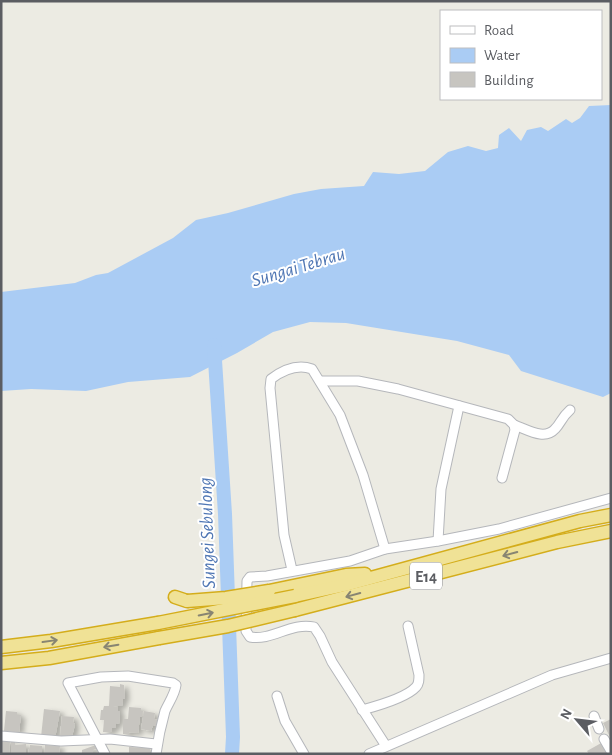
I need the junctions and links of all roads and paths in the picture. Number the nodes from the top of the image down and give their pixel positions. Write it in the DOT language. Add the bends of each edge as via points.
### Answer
graph roads {
  1 [pos="320,381"];
  2 [pos="459,406"];
  3 [pos="570,410"];
  4 [pos="514,425"];
  5 [pos="502,478"];
  6 [pos="611,498"];
  7 [pos="611,515"];
  8 [pos="611,531"];
  9 [pos="438,541"];
  10 [pos="384,549"];
  11 [pos="292,570"];
  12 [pos="391,572"];
  13 [pos="181,599"];
  14 [pos="408,626"];
  15 [pos="1,647"];
  16 [pos="611,658"];
  17 [pos="1,663"];
  18 [pos="277,696"];
  19 [pos="362,710"];
  20 [pos="594,716"];
  21 [pos="600,729"];
  22 [pos="1,736"];
  23 [pos="604,739"];
  24 [pos="97,740"];
  25 [pos="156,744"];
  26 [pos="386,746"];
  27 [pos="611,751"];
  28 [pos="105,754"];
  29 [pos="156,754"];
  30 [pos="304,754"];
  31 [pos="369,754"];
  1 -- 2 [label="street" via="358,381"];
  1 -- 10 [label="street" via="340,415 363,476"];
  1 -- 11 [label="street" via="312,368 303,366 271,379 284,535"];
  2 -- 4 [label="street" via="508,418"];
  2 -- 9 [label="street" via="441,489"];
  3 -- 4 [label="street" via="556,429 543,435"];
  4 -- 5 [label="street"];
  6 -- 9 [label="street" via="499,529"];
  7 -- 12 [label="highway, E14"];
  8 -- 17 [label="highway, E14, one-way, bridge" via="228,626 49,658"];
  9 -- 10 [label="street"];
  10 -- 11 [label="street" via="350,561"];
  11 -- 19 [label="street" via="250,577 247,581 246,631 250,637 260,639 304,625 314,627"];
  12 -- 13 [label="highway, bridge" via="346,575 226,598"];
  15 -- 12 [label="highway, E14, one-way, bridge" via="158,623 295,596"];
  14 -- 19 [label="street" via="419,683 387,702"];
  16 -- 26 [label="street" via="543,678"];
  18 -- 30 [label="street"];
  19 -- 26 [label="street"];
  20 -- 21 [label="street"];
  22 -- 24 [label="street"];
  23 -- 27 [label="street"];
  24 -- 25 [label="street"];
  24 -- 25 [label="street" via="68,683 128,676 176,685"];
  24 -- 28 [label="street"];
  25 -- 29 [label="street"];
  26 -- 31 [label="street"];
}
